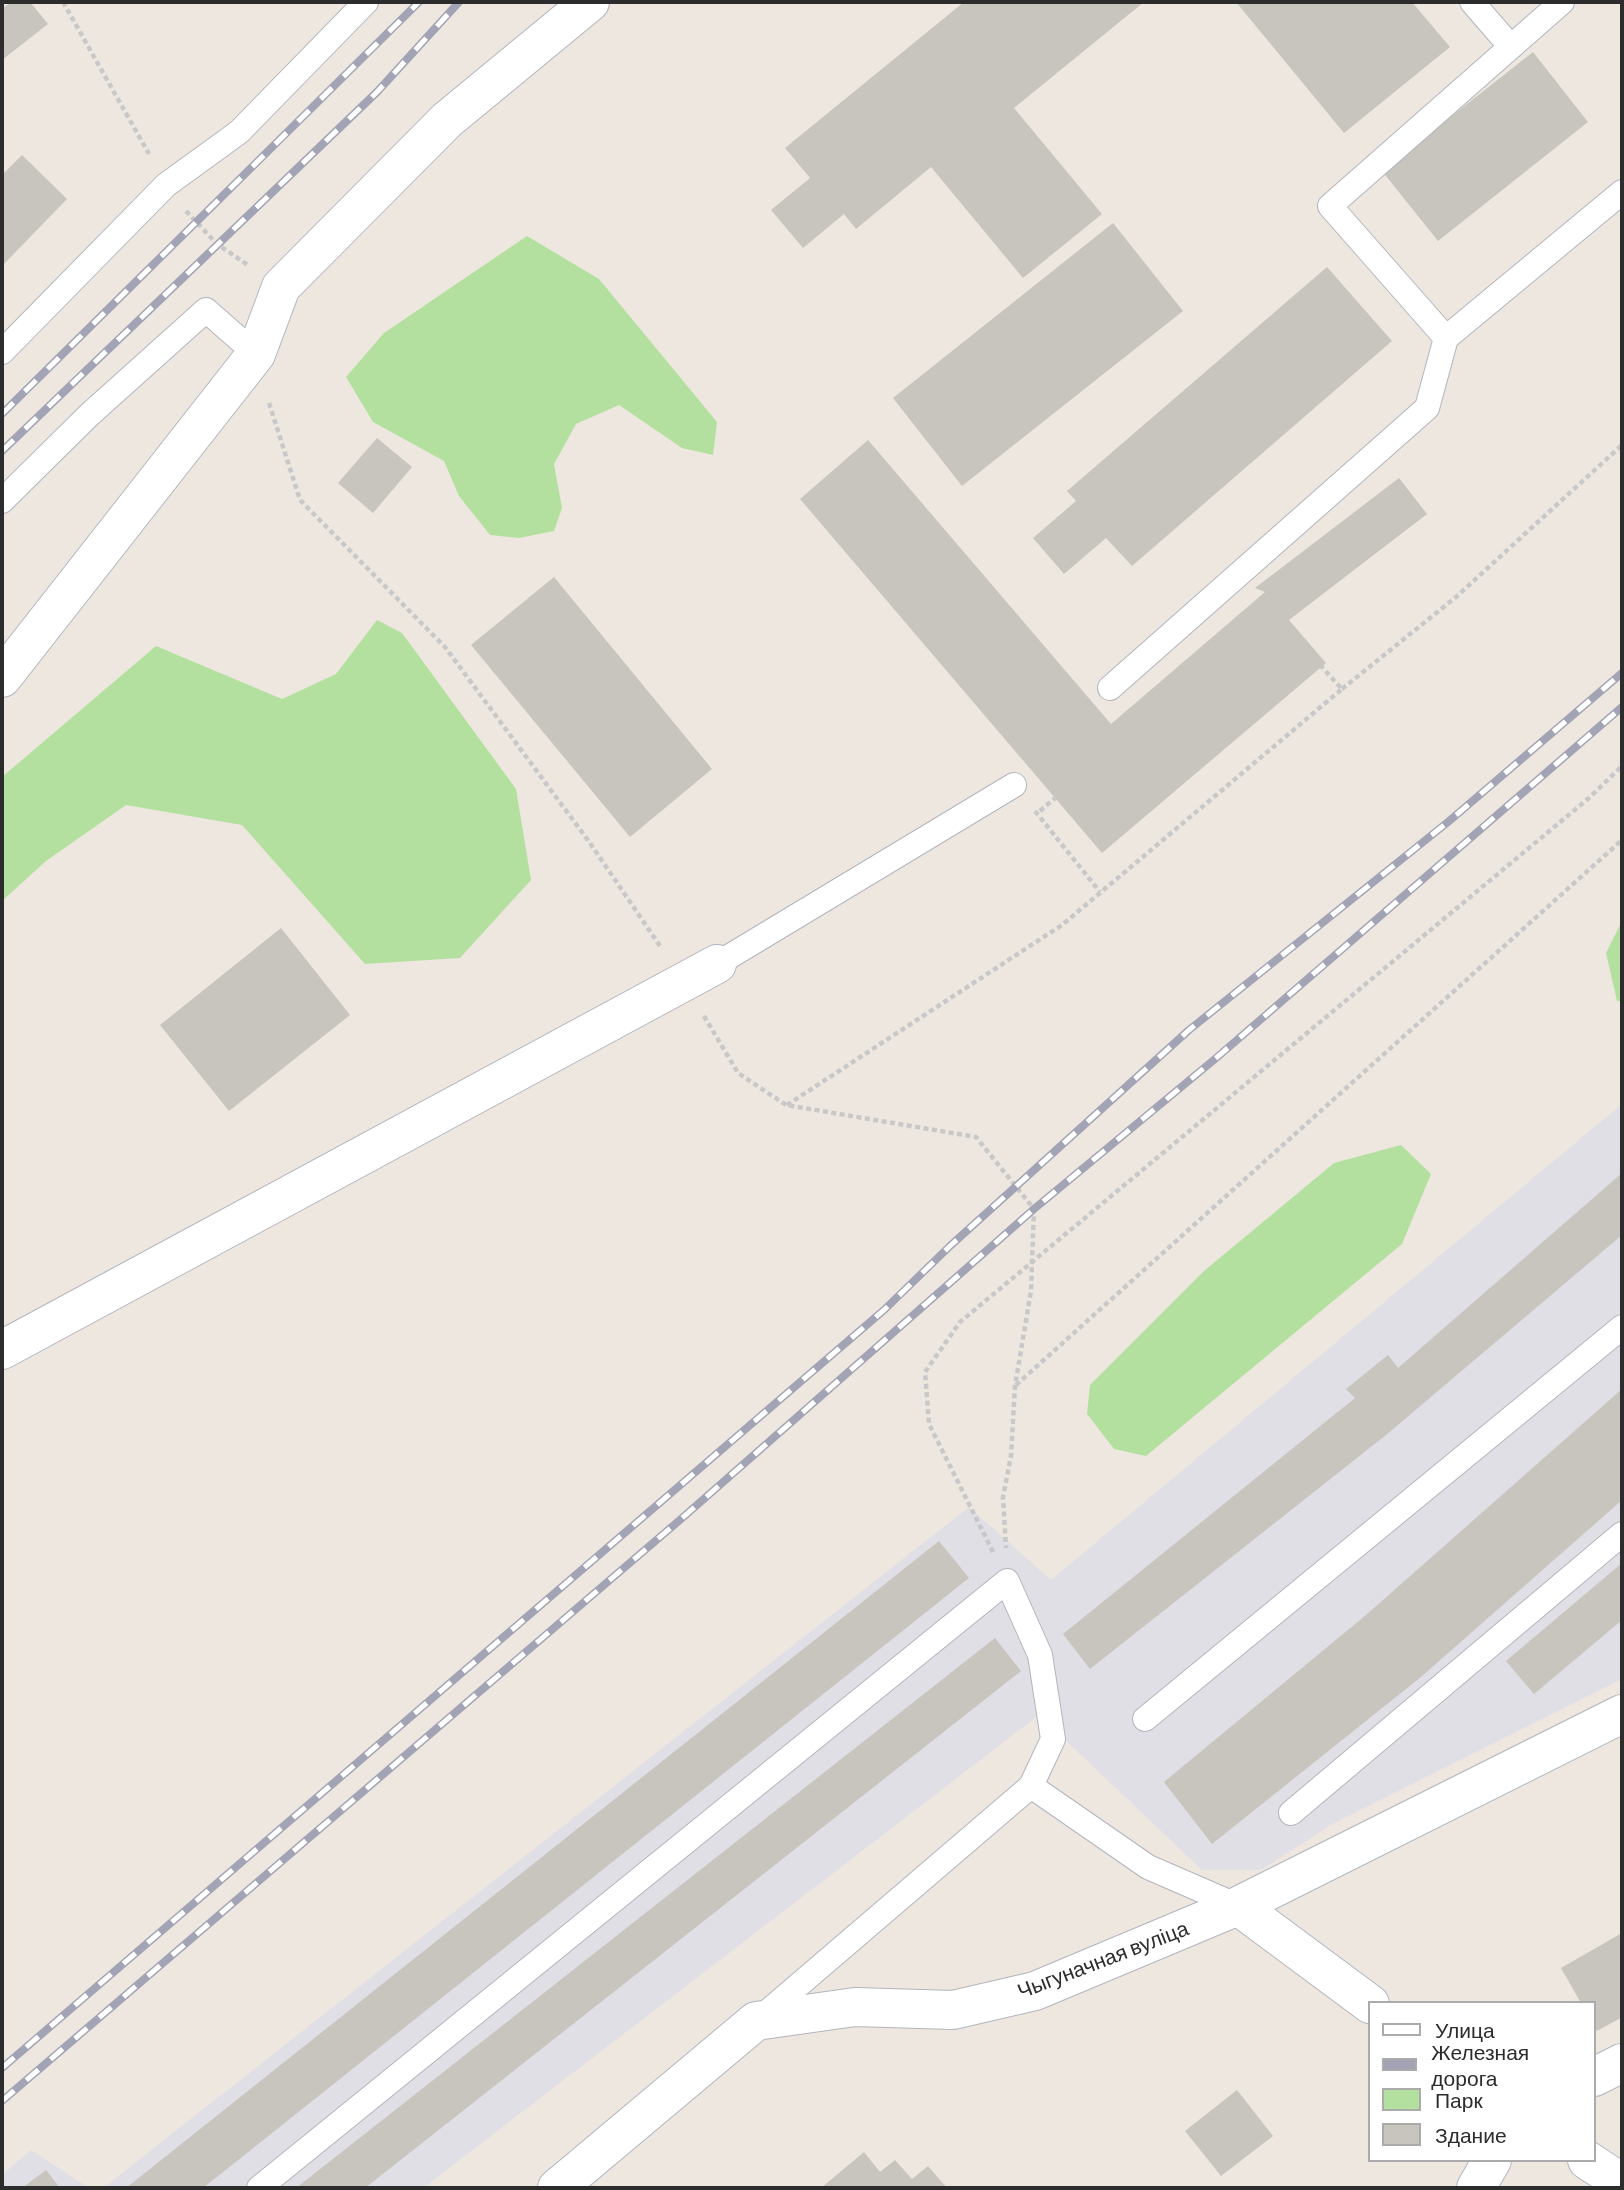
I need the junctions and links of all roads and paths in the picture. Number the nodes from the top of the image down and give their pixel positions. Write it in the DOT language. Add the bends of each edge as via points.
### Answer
graph roads {
  1 [pos="366,2"];
  2 [pos="590,2"];
  3 [pos="1472,2"];
  4 [pos="1562,2"];
  5 [pos="1511,47"];
  6 [pos="1622,192"];
  7 [pos="1446,338"];
  8 [pos="2,352"];
  9 [pos="256,354"];
  10 [pos="1622,445"];
  11 [pos="2,501"];
  12 [pos="1321,666"];
  13 [pos="2,678"];
  14 [pos="1110,688"];
  15 [pos="1342,689"];
  16 [pos="1622,766"];
  17 [pos="1014,785"];
  18 [pos="1055,798"];
  19 [pos="1037,814"];
  20 [pos="1622,840"];
  21 [pos="1100,892"];
  22 [pos="700,972"];
  23 [pos="786,1105"];
  24 [pos="1032,1262"];
  25 [pos="1622,1327"];
  26 [pos="2,1350"];
  27 [pos="1014,1386"];
  28 [pos="1622,1534"];
  29 [pos="1007,1581"];
  30 [pos="1622,1714"];
  31 [pos="1145,1718"];
  32 [pos="1031,1786"];
  33 [pos="1291,1813"];
  34 [pos="1238,1906"];
  35 [pos="1368,2003"];
  36 [pos="756,2021"];
  37 [pos="1622,2063"];
  38 [pos="1596,2076"];
  39 [pos="1491,2162"];
  40 [pos="1590,2162"];
  41 [pos="1622,2183"];
  42 [pos="258,2188"];
  43 [pos="557,2188"];
  44 [pos="1476,2188"];
  1 -- 8 [label="lane" via="239,132 166,185"];
  2 -- 9 [label="street" via="447,120 281,287"];
  3 -- 5 [label="lane"];
  4 -- 5 [label="lane"];
  5 -- 7 [label="lane" via="1330,206"];
  6 -- 7 [label="lane"];
  7 -- 14 [label="lane" via="1427,408"];
  9 -- 11 [label="lane" via="206,310"];
  9 -- 13 [label="street"];
  9 -- 22 [label="path" via="300,500 445,647 590,843"];
  10 -- 15 [label="path" via="1456,597"];
  12 -- 15 [label="path"];
  15 -- 21 [label="path"];
  16 -- 24 [label="path"];
  17 -- 19 [label="path"];
  17 -- 22 [label="lane"];
  18 -- 19 [label="path"];
  19 -- 21 [label="path"];
  20 -- 27 [label="path"];
  21 -- 23 [label="path" via="1062,925"];
  22 -- 23 [label="path" via="738,1073"];
  22 -- 26 [label="street"];
  23 -- 24 [label="path" via="976,1138 1034,1209"];
  24 -- 27 [label="path"];
  24 -- 29 [label="path" via="960,1322 926,1371 929,1424"];
  25 -- 31 [label="lane"];
  27 -- 29 [label="path" via="1011,1456 1003,1497"];
  28 -- 33 [label="lane"];
  29 -- 32 [label="lane" via="1040,1655 1053,1739"];
  29 -- 42 [label="lane"];
  30 -- 34 [label="street, Чыгуначная вуліца"];
  32 -- 34 [label="lane" via="1148,1867"];
  32 -- 36 [label="lane"];
  34 -- 35 [label="street"];
  34 -- 36 [label="street, Чыгуначная вуліца" via="1035,1991 953,2010 855,2007"];
  36 -- 43 [label="street"];
  37 -- 38 [label="street"];
  39 -- 44 [label="street"];
  40 -- 41 [label="street"];
}
